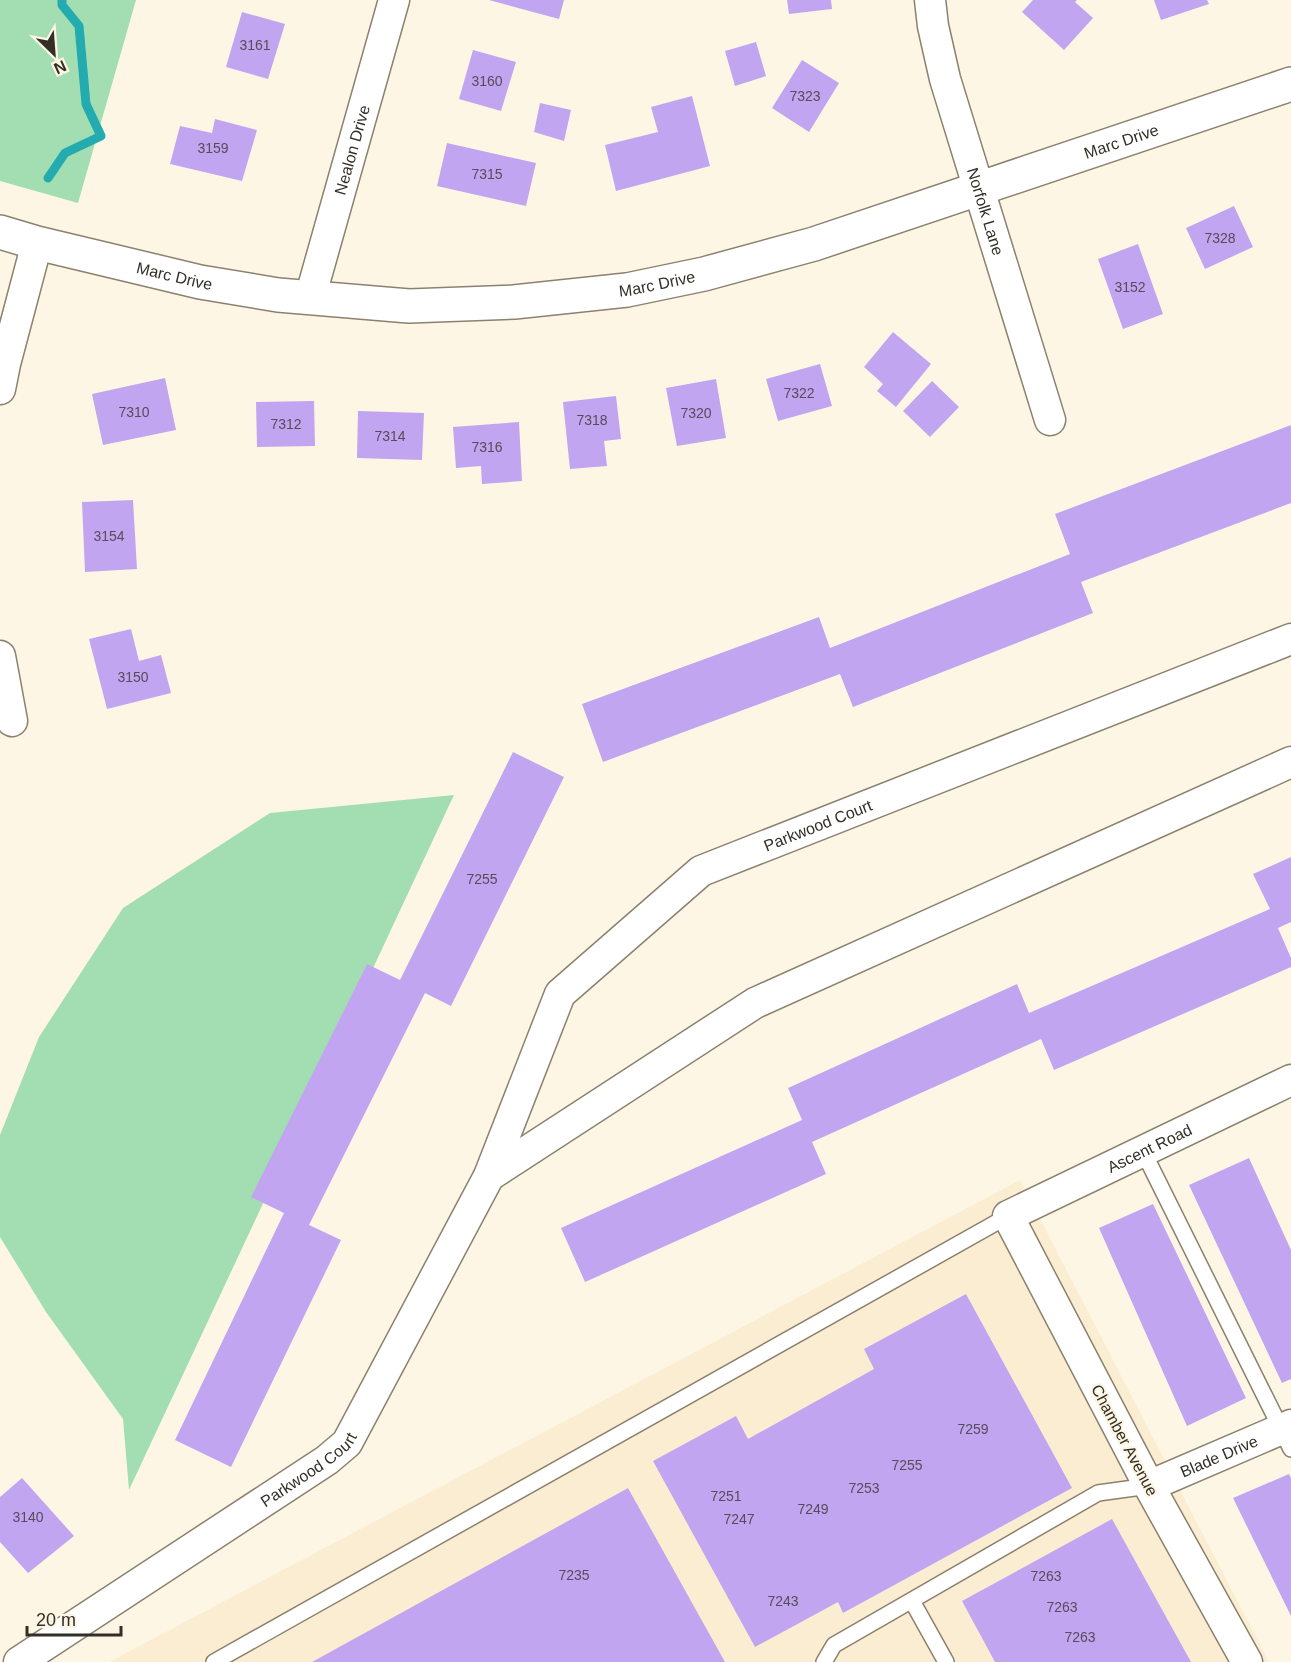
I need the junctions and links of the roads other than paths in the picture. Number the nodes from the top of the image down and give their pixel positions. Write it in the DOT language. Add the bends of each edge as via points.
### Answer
graph roads {
  1 [pos="394,0"];
  2 [pos="930,0"];
  3 [pos="1291,84"];
  4 [pos="978,189"];
  5 [pos="0,232"];
  6 [pos="37,243"];
  7 [pos="310,298"];
  8 [pos="0,389"];
  9 [pos="1050,420"];
  10 [pos="1291,639"];
  11 [pos="0,656"];
  12 [pos="12,721"];
  13 [pos="1291,762"];
  14 [pos="1291,1080"];
  15 [pos="1143,1151"];
  16 [pos="489,1176"];
  17 [pos="1008,1216"];
  18 [pos="1288,1434"];
  19 [pos="1149,1486"];
  20 [pos="912,1601"];
  21 [pos="19,1662"];
  22 [pos="214,1662"];
  23 [pos="824,1662"];
  24 [pos="946,1662"];
  25 [pos="1247,1662"];
  1 -- 7 [label="street, Nealon Drive"];
  2 -- 4 [label="street, Norfolk Lane" via="945,79"];
  3 -- 4 [label="street, Marc Drive"];
  4 -- 7 [label="street, Marc Drive" via="814,244 627,290 514,302 421,306"];
  4 -- 9 [label="street, Norfolk Lane"];
  5 -- 6 [label="street, Marc Drive"];
  6 -- 7 [label="street, Marc Drive" via="200,282"];
  6 -- 8 [label="street"];
  10 -- 16 [label="street, Parkwood Court" via="701,870 560,994"];
  11 -- 12 [label="street"];
  13 -- 16 [label="street, Parkwood Court" via="756,1003"];
  14 -- 15 [label="street, Ascent Road"];
  15 -- 17 [label="street, Ascent Road"];
  15 -- 18 [label="lane"];
  16 -- 21 [label="street, Parkwood Court" via="347,1443 327,1460"];
  17 -- 19 [label="street, Chamber Avenue"];
  17 -- 22 [label="lane"];
  18 -- 19 [label="street, Blade Drive"];
  19 -- 20 [label="lane" via="1098,1494"];
  19 -- 25 [label="street, Chamber Avenue"];
  20 -- 23 [label="lane" via="834,1645"];
  20 -- 24 [label="lane"];
}
